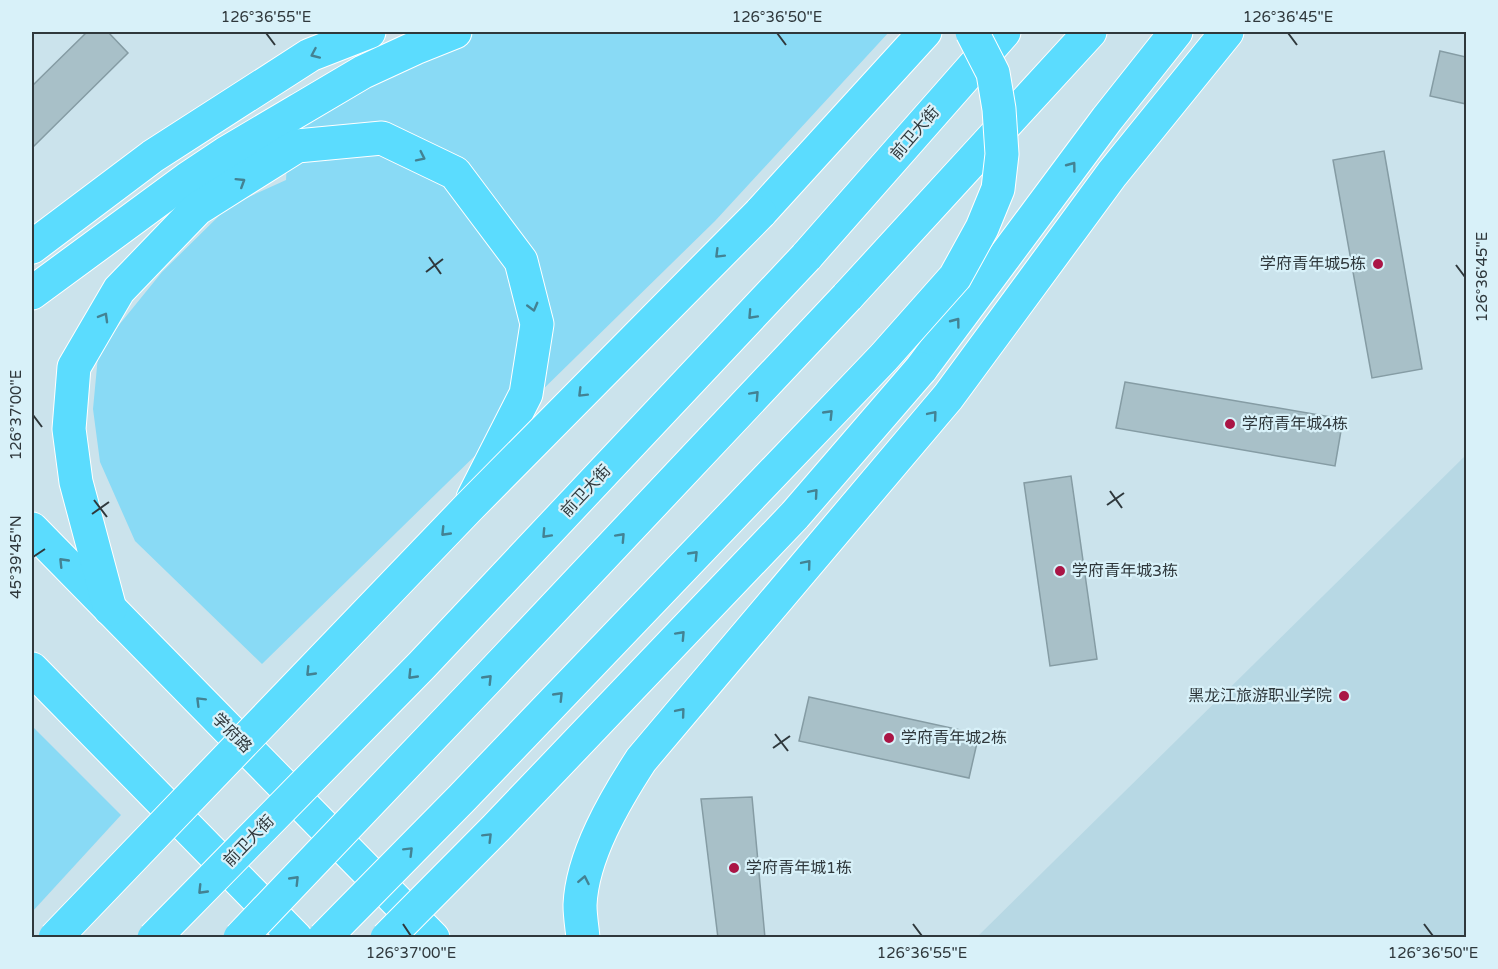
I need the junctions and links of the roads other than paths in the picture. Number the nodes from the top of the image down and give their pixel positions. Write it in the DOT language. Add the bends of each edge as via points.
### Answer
graph roads {
  1 [pos="369,32"];
  2 [pos="455,32"];
  3 [pos="925,32"];
  4 [pos="972,32"];
  5 [pos="1004,32"];
  6 [pos="1090,32"];
  7 [pos="1176,32"];
  8 [pos="1227,32"];
  9 [pos="32,247"];
  10 [pos="32,293"];
  11 [pos="468,508"];
  12 [pos="32,529"];
  13 [pos="110,609"];
  14 [pos="34,673"];
  15 [pos="55,938"];
  16 [pos="154,938"];
  17 [pos="240,938"];
  18 [pos="296,938"];
  19 [pos="324,938"];
  20 [pos="387,938"];
  21 [pos="432,938"];
  22 [pos="583,938"];
  1 -- 9 [label="highway, one-way" via="310,55 153,156"];
  2 -- 10 [label="highway" via="363,72 226,153"];
  3 -- 11 [label="highway, one-way, bridge" via="760,213"];
  19 -- 4 [label="highway, one-way, bridge" via="867,374 955,277 998,189 1002,154 993,73"];
  5 -- 16 [label="highway, 前卫大街, one-way, bridge" via="806,257 422,665"];
  17 -- 6 [label="highway, one-way, bridge" via="847,297"];
  20 -- 7 [label="highway, one-way, bridge" via="795,515 921,369"];
  22 -- 8 [label="highway, one-way" via="580,906 585,874 611,810 641,760 948,397 1112,174"];
  13 -- 11 [label="highway, one-way" via="76,482 69,429 74,367 119,290 197,209 297,146 382,138 454,173 521,261 537,324 526,394"];
  11 -- 15 [label="highway, one-way, bridge"];
  13 -- 12 [label="highway, 学府路, one-way"];
  21 -- 13 [label="highway, 学府路, one-way"];
  14 -- 18 [label="highway"];
}
